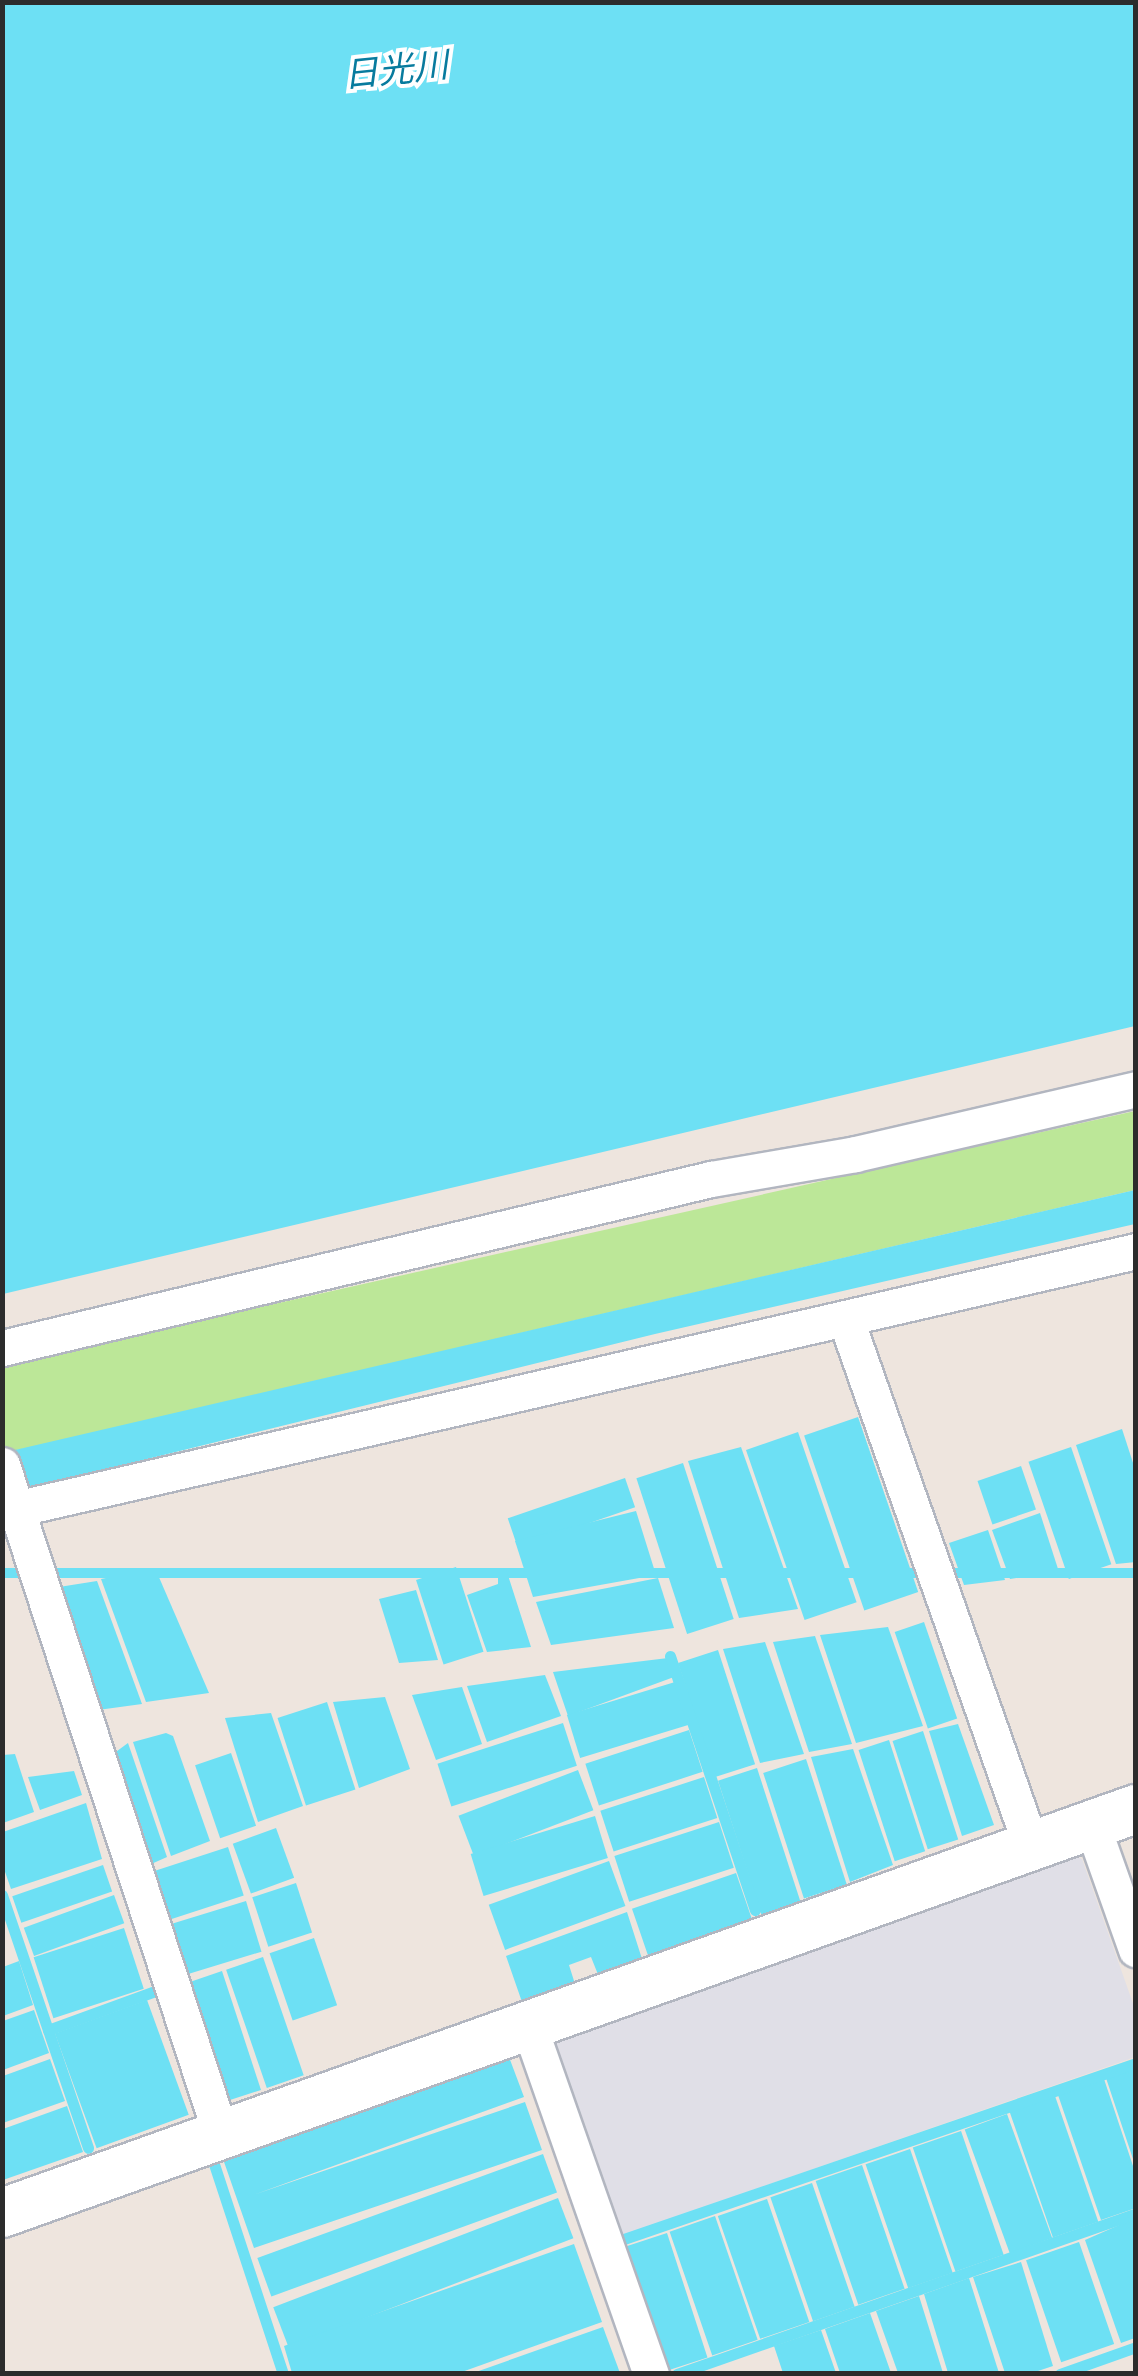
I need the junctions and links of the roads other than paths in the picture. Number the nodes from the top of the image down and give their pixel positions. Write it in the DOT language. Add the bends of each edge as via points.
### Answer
graph roads {
  1 [pos="1136,1089"];
  2 [pos="1136,1251"];
  3 [pos="846,1320"];
  4 [pos="2,1348"];
  5 [pos="7,1496"];
  6 [pos="1114,1817"];
  7 [pos="1031,1846"];
  8 [pos="1136,1949"];
  9 [pos="529,2026"];
  10 [pos="221,2135"];
  11 [pos="2,2213"];
  12 [pos="652,2374"];
  1 -- 4 [label="street" via="856,1154 711,1179"];
  2 -- 3 [label="street"];
  3 -- 5 [label="street"];
  3 -- 7 [label="street"];
  5 -- 10 [label="street"];
  6 -- 7 [label="street"];
  6 -- 8 [label="street"];
  7 -- 9 [label="street"];
  9 -- 10 [label="street"];
  9 -- 12 [label="street"];
  10 -- 11 [label="street"];
}
